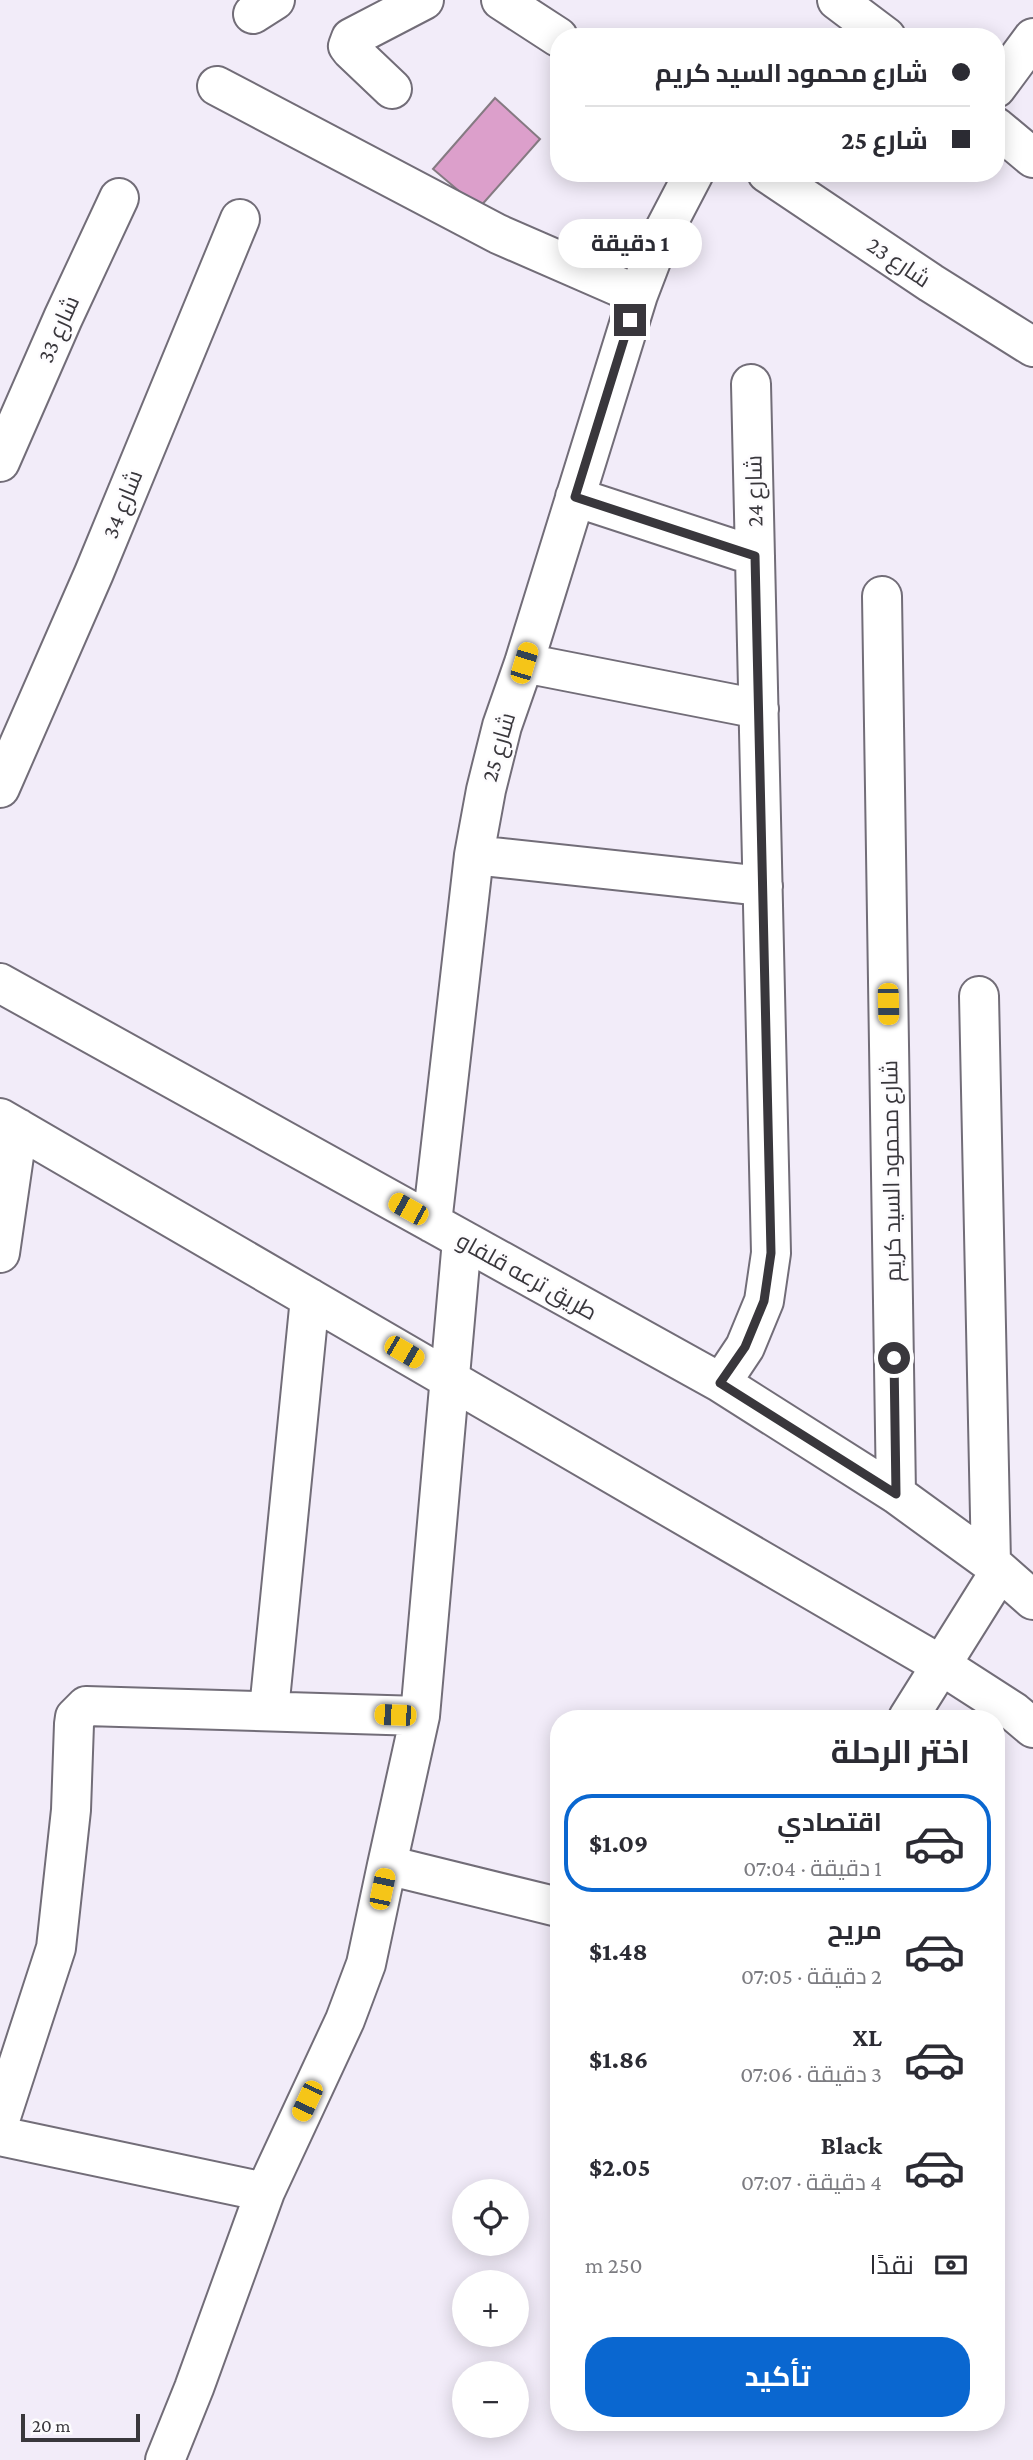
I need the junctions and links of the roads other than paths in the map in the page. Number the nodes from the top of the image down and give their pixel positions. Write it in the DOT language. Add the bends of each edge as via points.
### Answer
graph roads {
  1 [pos="424,0"];
  2 [pos="501,0"];
  3 [pos="837,0"];
  4 [pos="874,28"];
  5 [pos="550,32"];
  6 [pos="1033,38"];
  7 [pos="1005,76"];
  8 [pos="217,86"];
  9 [pos="392,89"];
  10 [pos="1005,135"];
  11 [pos="1033,158"];
  12 [pos="689,182"];
  13 [pos="780,182"];
  14 [pos="119,198"];
  15 [pos="240,219"];
  16 [pos="638,295"];
  17 [pos="1033,347"];
  18 [pos="751,384"];
  19 [pos="0,462"];
  20 [pos="575,497"];
  21 [pos="755,556"];
  22 [pos="882,596"];
  23 [pos="524,663"];
  24 [pos="759,709"];
  25 [pos="0,788"];
  26 [pos="474,855"];
  27 [pos="763,886"];
  28 [pos="0,983"];
  29 [pos="979,996"];
  30 [pos="9,1123"];
  31 [pos="447,1231"];
  32 [pos="0,1254"];
  33 [pos="310,1298"];
  34 [pos="450,1380"];
  35 [pos="720,1383"];
  36 [pos="896,1494"];
  37 [pos="1014,1577"];
  38 [pos="941,1665"];
  39 [pos="269,1710"];
  40 [pos="913,1710"];
  41 [pos="420,1716"];
  42 [pos="1033,1728"];
  43 [pos="387,1865"];
  44 [pos="550,1905"];
  45 [pos="0,2120"];
  46 [pos="0,2136"];
  47 [pos="265,2192"];
  48 [pos="165,2460"];
  1 -- 9 [label="street" via="348,41 351,50"];
  2 -- 5 [label="street"];
  3 -- 4 [label="street"];
  6 -- 7 [label="street"];
  8 -- 16 [label="street" via="498,234"];
  10 -- 11 [label="street"];
  12 -- 16 [label="street, شارع 25" via="659,240"];
  13 -- 17 [label="street, شارع 23"];
  14 -- 19 [label="street, شارع 33"];
  15 -- 25 [label="street, شارع 34"];
  16 -- 20 [label="street, شارع 25"];
  18 -- 21 [label="street, شارع 24"];
  20 -- 21 [label="street"];
  20 -- 23 [label="street, شارع 25"];
  21 -- 24 [label="street, شارع 24"];
  22 -- 36 [label="street, شارع محمود السيد كريم"];
  23 -- 24 [label="street"];
  23 -- 26 [label="street, شارع 25" via="502,726"];
  24 -- 27 [label="street, شارع 24"];
  26 -- 27 [label="street"];
  26 -- 31 [label="street, شارع 25"];
  27 -- 35 [label="street, شارع 24" via="771,1253 764,1301 745,1347"];
  28 -- 31 [label="street, طريق ترعه قلفاو"];
  29 -- 37 [label="street"];
  30 -- 32 [label="street"];
  30 -- 33 [label="street"];
  31 -- 34 [label="street, شارع 25"];
  31 -- 35 [label="street, طريق ترعه قلفاو"];
  33 -- 34 [label="street"];
  33 -- 39 [label="street"];
  34 -- 38 [label="street"];
  34 -- 41 [label="street, شارع 25"];
  35 -- 36 [label="street, طريق ترعه قلفاو"];
  36 -- 37 [label="street, طريق ترعه قلفاو"];
  37 -- 38 [label="street"];
  38 -- 40 [label="street"];
  38 -- 42 [label="street"];
  39 -- 41 [label="street"];
  39 -- 45 [label="street" via="86,1706 75,1717 71,1810 56,1948"];
  41 -- 43 [label="street, شارع 25"];
  43 -- 44 [label="street"];
  43 -- 47 [label="street, شارع 25" via="366,1964"];
  46 -- 47 [label="street"];
  47 -- 48 [label="street, شارع 25"];
}
